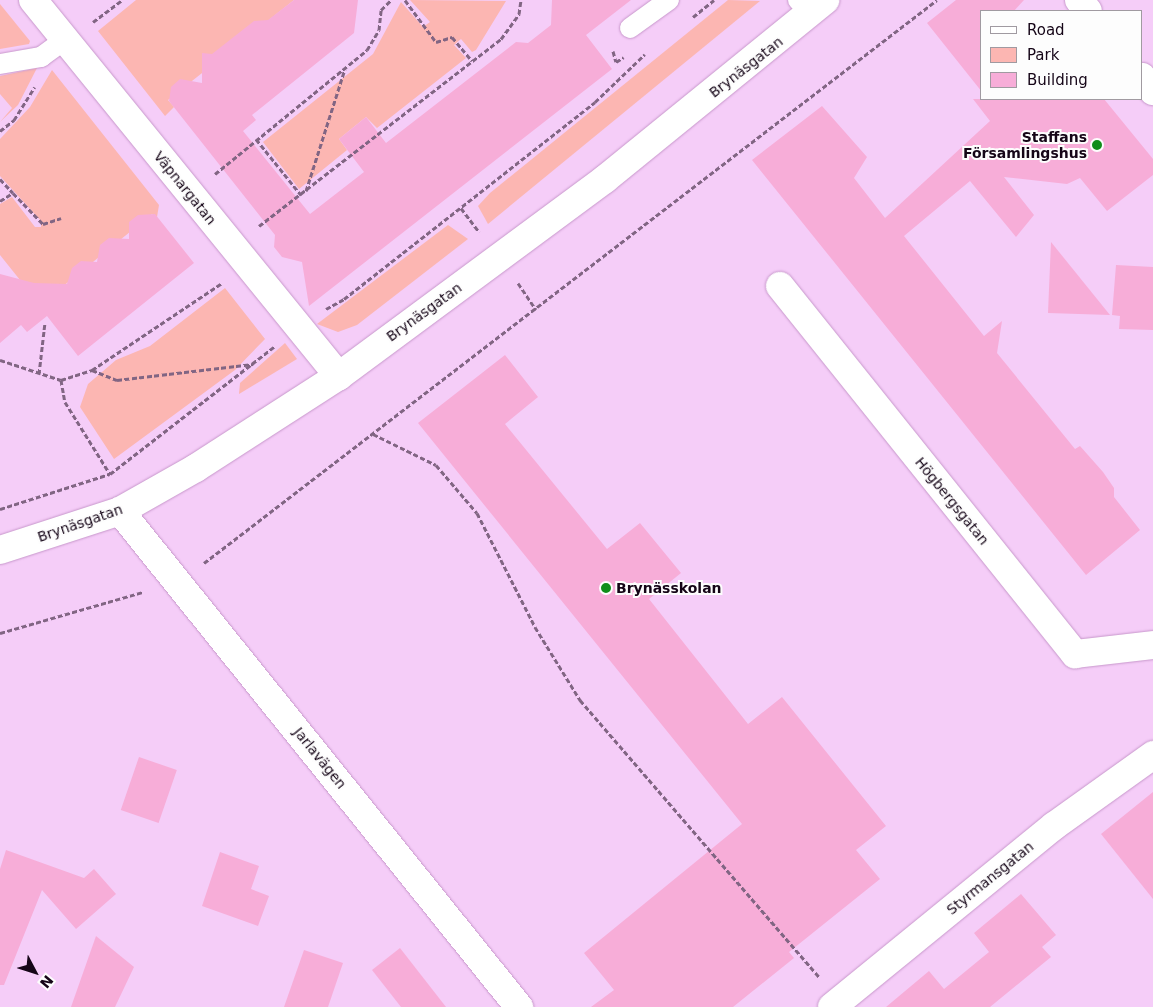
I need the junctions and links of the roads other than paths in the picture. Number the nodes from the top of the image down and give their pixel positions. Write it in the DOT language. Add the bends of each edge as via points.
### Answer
graph roads {
  1 [pos="33,0"];
  2 [pos="669,0"];
  3 [pos="839,0"];
  4 [pos="1079,0"];
  5 [pos="812,5"];
  6 [pos="1087,10"];
  7 [pos="630,28"];
  8 [pos="64,40"];
  9 [pos="0,64"];
  10 [pos="1143,78"];
  11 [pos="1153,91"];
  12 [pos="780,286"];
  13 [pos="338,376"];
  14 [pos="120,510"];
  15 [pos="0,550"];
  16 [pos="1153,645"];
  17 [pos="1153,755"];
  18 [pos="836,1004"];
  19 [pos="519,1007"];
  1 -- 8 [label="street, Väpnargatan"];
  2 -- 7 [label="lane"];
  3 -- 5 [label="street, Brynäsgatan"];
  4 -- 6 [label="street"];
  5 -- 13 [label="street, Brynäsgatan" via="605,179"];
  8 -- 9 [label="lane" via="41,57"];
  8 -- 13 [label="street, Väpnargatan"];
  10 -- 11 [label="street"];
  12 -- 16 [label="street, Högbergsgatan" via="1075,654"];
  13 -- 14 [label="street, Brynäsgatan" via="196,468"];
  14 -- 15 [label="street, Brynäsgatan"];
  14 -- 19 [label="street, Jarlavägen"];
  17 -- 18 [label="street, Styrmansgatan" via="1054,826"];
}
